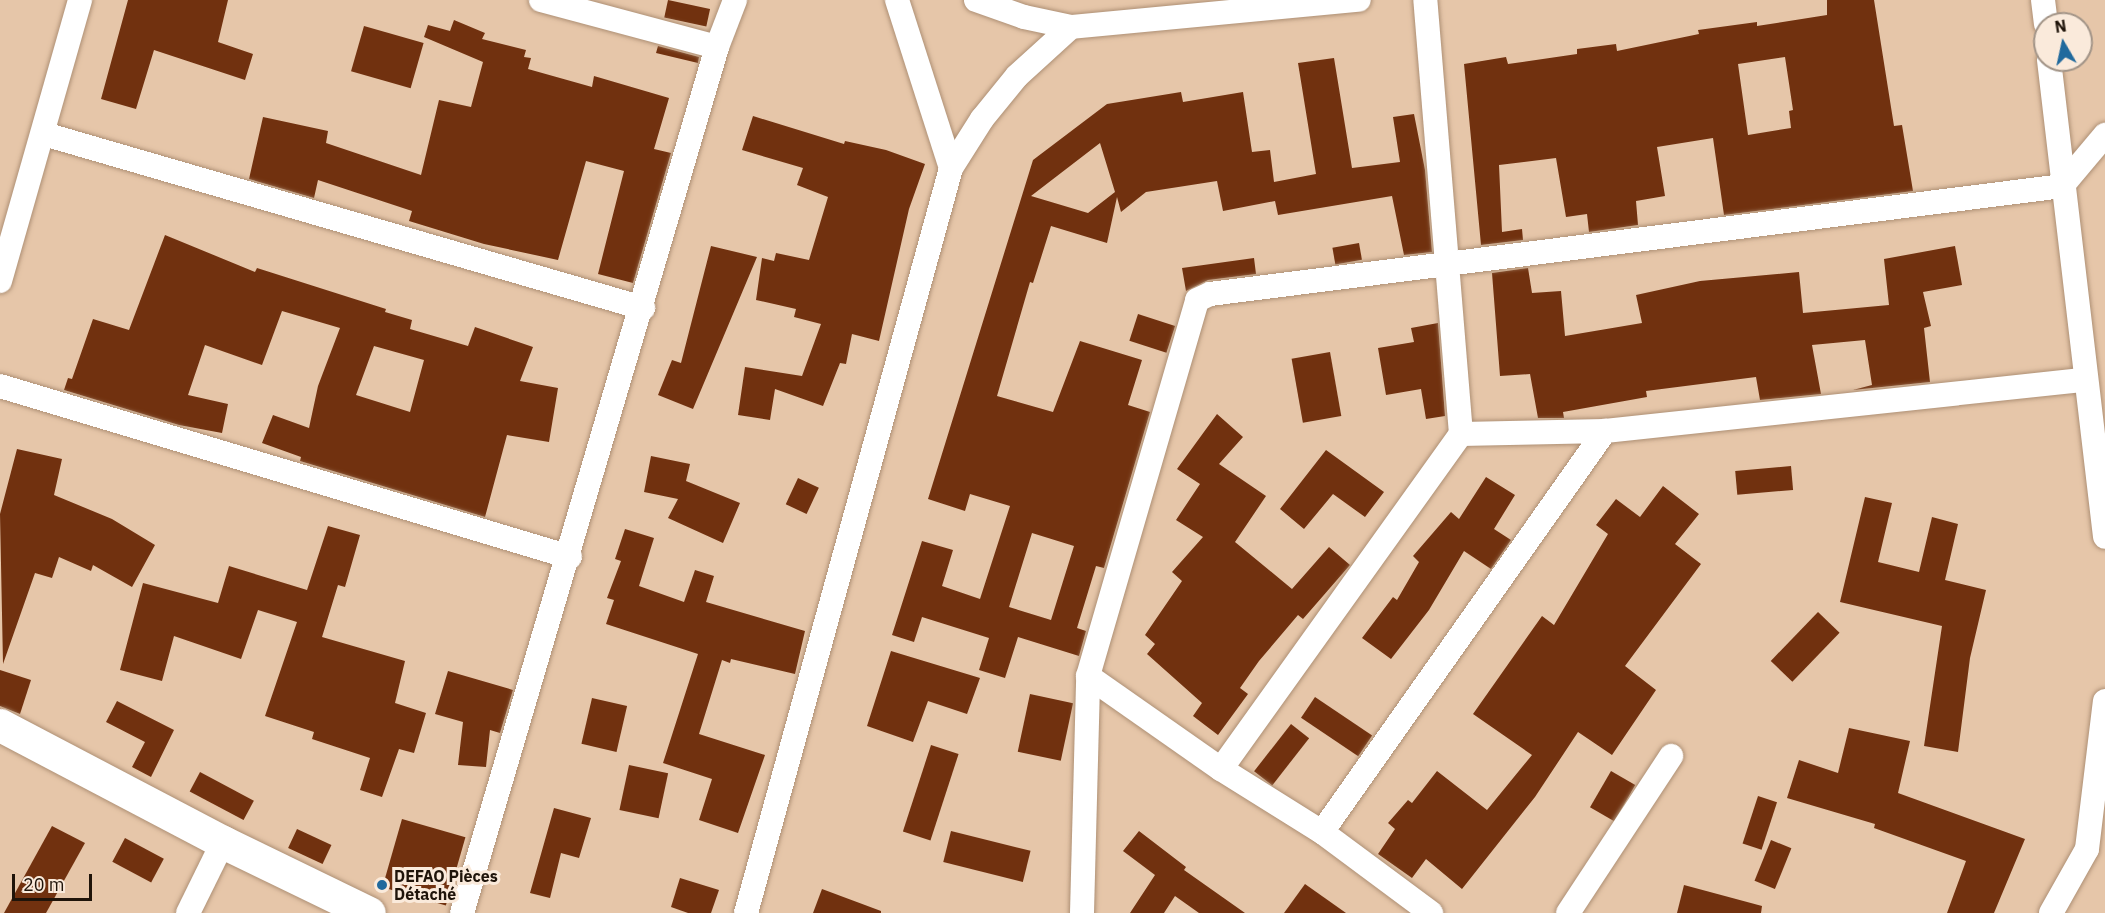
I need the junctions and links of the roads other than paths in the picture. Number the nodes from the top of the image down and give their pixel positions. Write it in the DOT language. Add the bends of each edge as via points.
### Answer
graph roads {
  1 [pos="80,0"];
  2 [pos="541,0"];
  3 [pos="735,0"];
  4 [pos="897,0"];
  5 [pos="975,0"];
  6 [pos="1359,0"];
  7 [pos="1425,0"];
  8 [pos="1285,5"];
  9 [pos="1071,27"];
  10 [pos="717,47"];
  11 [pos="2050,72"];
  12 [pos="44,134"];
  13 [pos="2105,135"];
  14 [pos="951,168"];
  15 [pos="2061,186"];
  16 [pos="1446,264"];
  17 [pos="0,281"];
  18 [pos="643,308"];
  19 [pos="2084,380"];
  20 [pos="0,386"];
  21 [pos="1605,431"];
  22 [pos="1461,434"];
  23 [pos="2105,537"];
  24 [pos="570,557"];
  25 [pos="1088,676"];
  26 [pos="2105,701"];
  27 [pos="0,725"];
  28 [pos="1671,756"];
  29 [pos="1221,769"];
  30 [pos="1322,832"];
  31 [pos="223,843"];
  32 [pos="2096,856"];
  33 [pos="188,913"];
  34 [pos="369,913"];
  35 [pos="462,913"];
  36 [pos="746,913"];
  37 [pos="1082,913"];
  38 [pos="1431,913"];
  39 [pos="1568,913"];
  40 [pos="2051,913"];
  1 -- 12 [label="street"];
  2 -- 10 [label="street"];
  3 -- 10 [label="street"];
  4 -- 14 [label="street"];
  5 -- 9 [label="street" via="1024,18"];
  6 -- 8 [label="street"];
  7 -- 16 [label="street"];
  8 -- 9 [label="street"];
  9 -- 14 [label="street" via="1017,76 982,119"];
  10 -- 18 [label="street"];
  11 -- 15 [label="street"];
  12 -- 17 [label="street"];
  12 -- 18 [label="street"];
  13 -- 15 [label="street"];
  14 -- 36 [label="street"];
  15 -- 16 [label="street"];
  15 -- 19 [label="street"];
  16 -- 22 [label="street"];
  16 -- 25 [label="street" via="1210,294 1197,300"];
  18 -- 24 [label="street"];
  19 -- 21 [label="street"];
  19 -- 23 [label="street"];
  20 -- 24 [label="street"];
  21 -- 22 [label="street"];
  21 -- 30 [label="street"];
  22 -- 29 [label="street"];
  24 -- 35 [label="street"];
  25 -- 29 [label="street"];
  25 -- 37 [label="street"];
  26 -- 32 [label="street"];
  27 -- 31 [label="street"];
  28 -- 39 [label="street"];
  29 -- 30 [label="street"];
  30 -- 38 [label="street"];
  31 -- 33 [label="street"];
  31 -- 34 [label="street"];
  32 -- 40 [label="street"];
}
